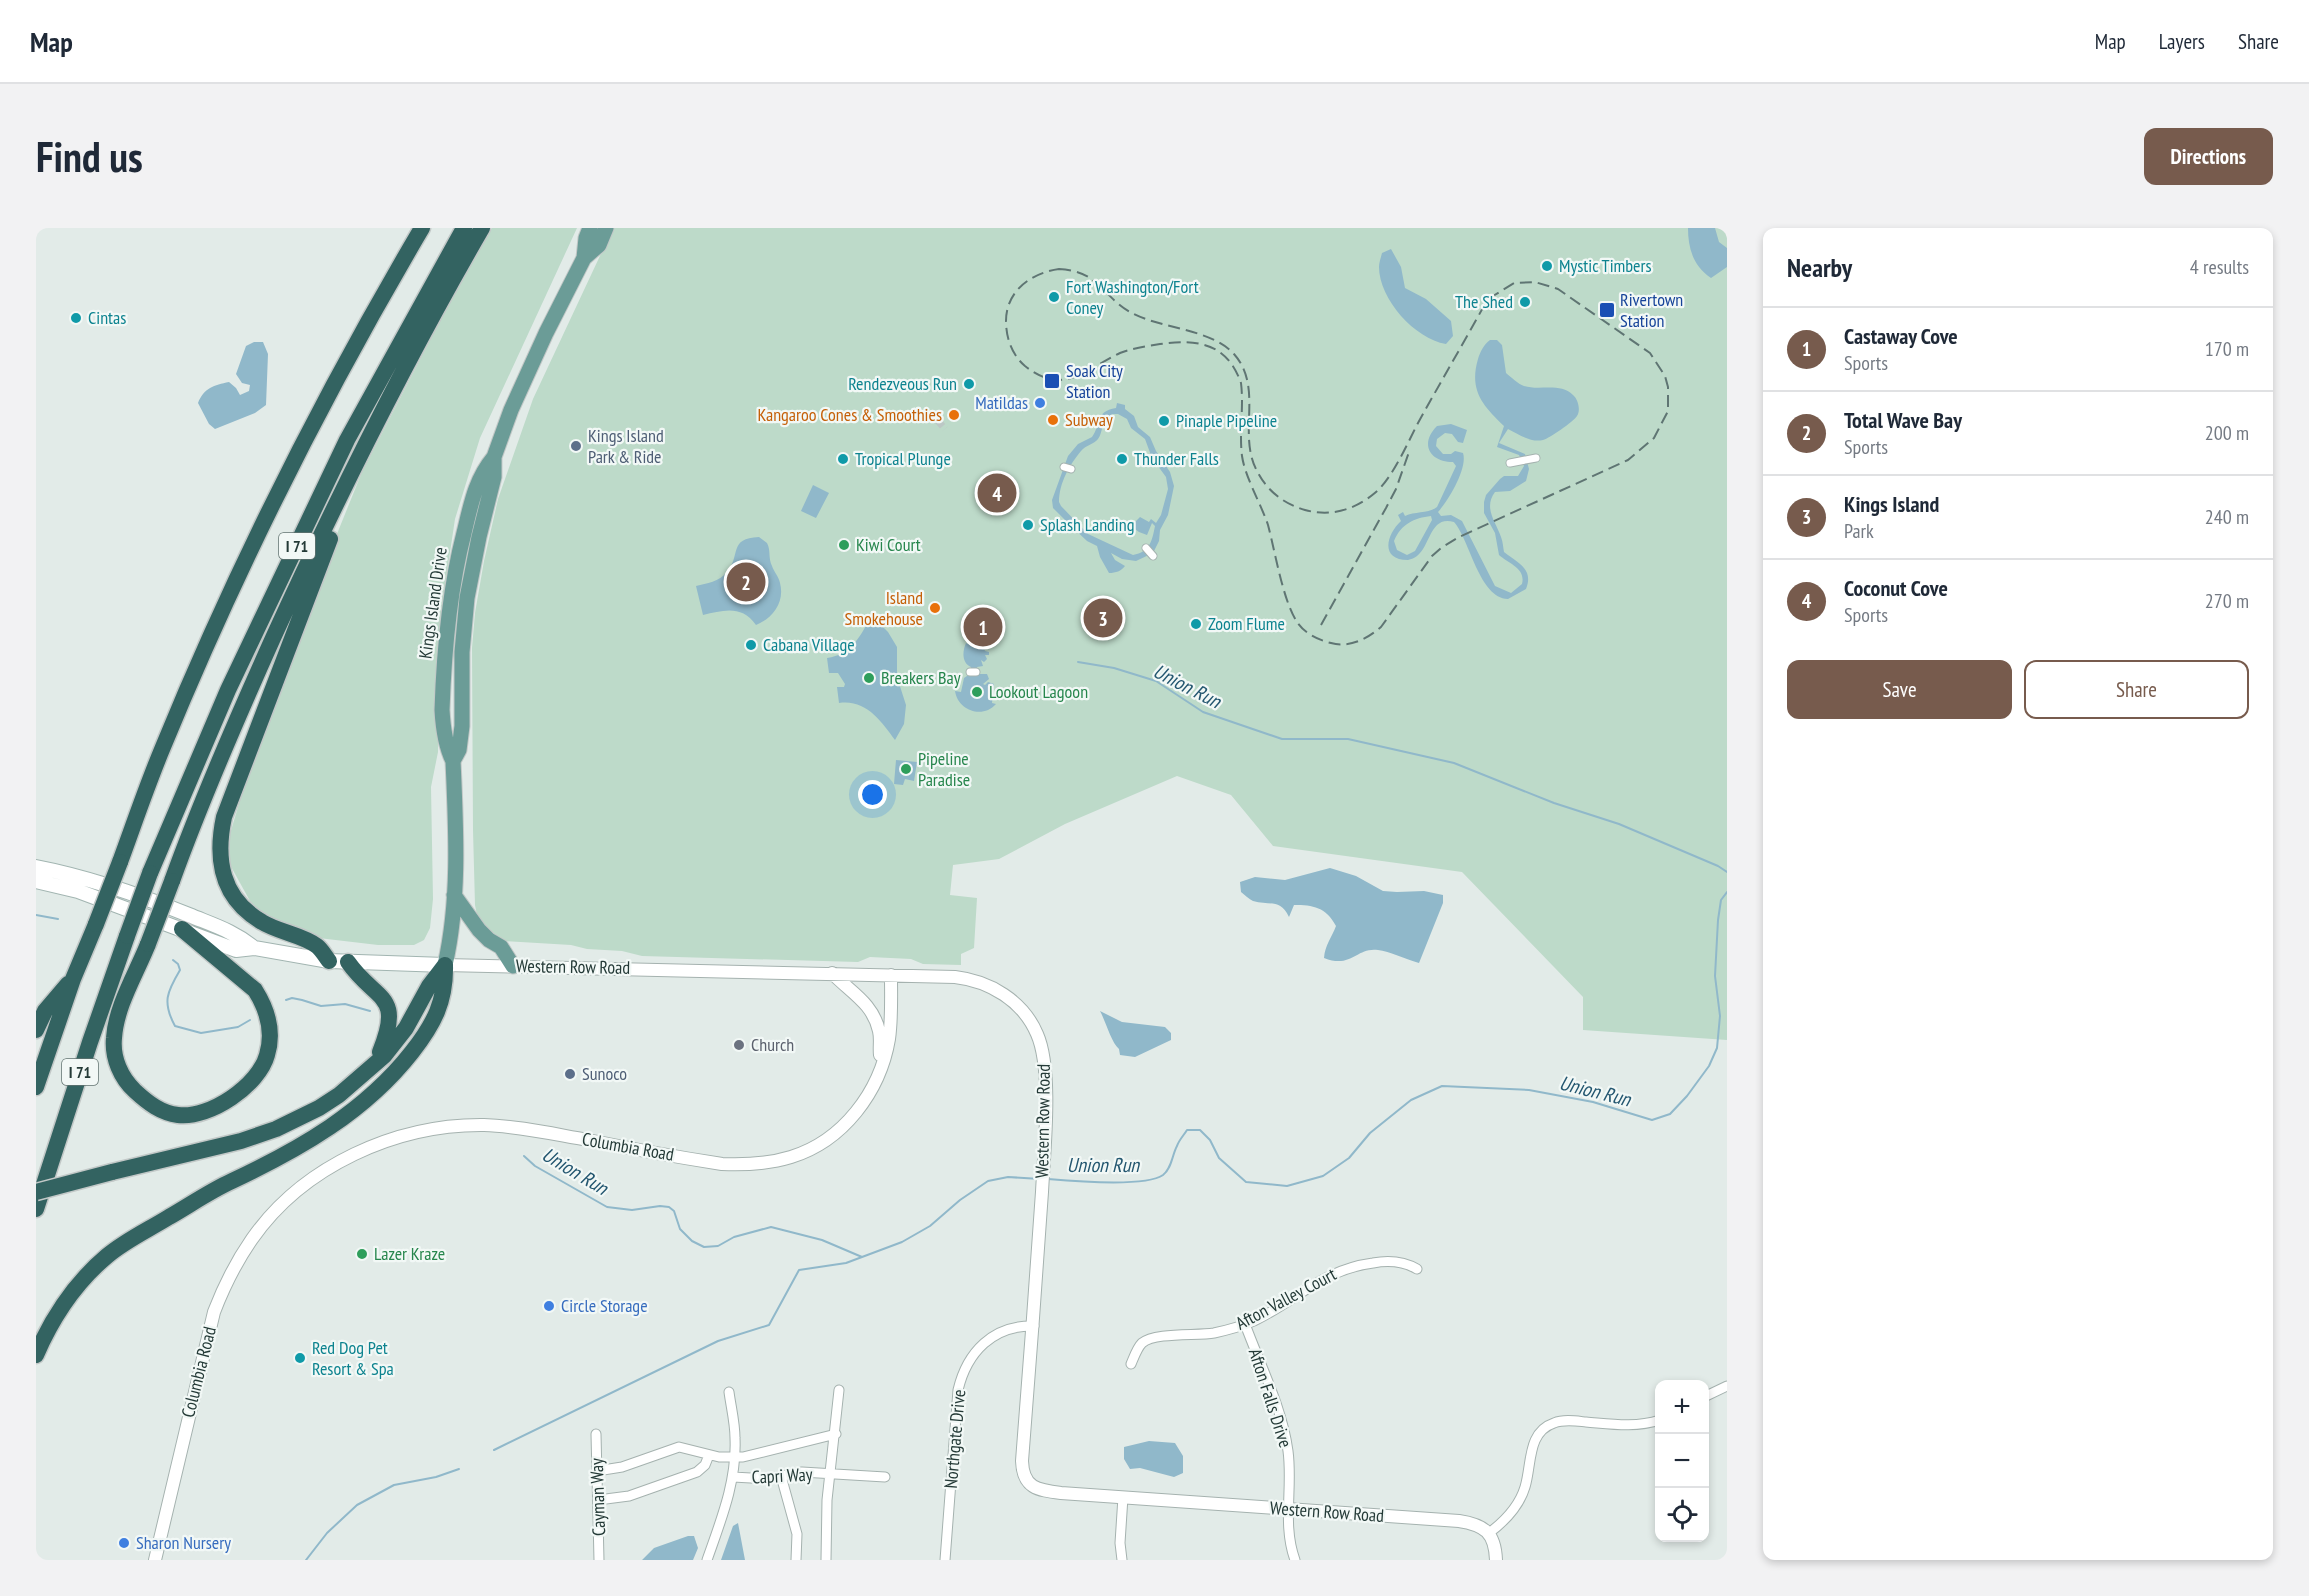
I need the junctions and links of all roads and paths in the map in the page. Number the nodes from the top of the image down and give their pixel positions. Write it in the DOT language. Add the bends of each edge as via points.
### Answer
graph roads {
  1 [pos="422,228"];
  2 [pos="464,228"];
  3 [pos="482,228"];
  4 [pos="590,228"];
  5 [pos="606,228"];
  6 [pos="584,258"];
  7 [pos="1536,458"];
  8 [pos="1509,463"];
  9 [pos="353,465"];
  10 [pos="1146,548"];
  11 [pos="1153,556"];
  12 [pos="36,867"];
  13 [pos="36,881"];
  14 [pos="454,895"];
  15 [pos="182,929"];
  16 [pos="254,948"];
  17 [pos="329,961"];
  18 [pos="348,962"];
  19 [pos="445,965"];
  20 [pos="513,966"];
  21 [pos="832,973"];
  22 [pos="891,975"];
  23 [pos="73,979"];
  24 [pos="36,1030"];
  25 [pos="376,1062"];
  26 [pos="883,1062"];
  27 [pos="36,1087"];
  28 [pos="36,1192"];
  29 [pos="36,1209"];
  30 [pos="1418,1269"];
  31 [pos="1245,1324"];
  32 [pos="1034,1326"];
  33 [pos="36,1355"];
  34 [pos="1131,1364"];
  35 [pos="1727,1386"];
  36 [pos="839,1389"];
  37 [pos="729,1392"];
  38 [pos="1709,1395"];
  39 [pos="1655,1421"];
  40 [pos="596,1434"];
  41 [pos="836,1434"];
  42 [pos="709,1455"];
  43 [pos="735,1458"];
  44 [pos="597,1471"];
  45 [pos="831,1474"];
  46 [pos="781,1476"];
  47 [pos="733,1477"];
  48 [pos="885,1477"];
  49 [pos="1123,1497"];
  50 [pos="598,1500"];
  51 [pos="1288,1509"];
  52 [pos="1489,1533"];
  53 [pos="155,1560"];
  54 [pos="599,1560"];
  55 [pos="707,1560"];
  56 [pos="796,1560"];
  57 [pos="826,1560"];
  58 [pos="945,1560"];
  59 [pos="1122,1560"];
  60 [pos="1294,1560"];
  61 [pos="1496,1560"];
  1 -- 23 [label="highway, I 71, bridge" via="316,420 234,588 163,748"];
  2 -- 29 [label="highway, I 71, bridge" via="347,440 228,690 150,873 86,1052"];
  3 -- 9 [label="highway"];
  4 -- 6 [label="main road, Kings Island Drive"];
  5 -- 6 [label="main road, Kings Island Drive" via="599,244"];
  6 -- 14 [label="main road, Kings Island Drive" via="537,352 494,457 494,477 469,590 462,652 462,726 459,750 453,761"];
  7 -- 8 [label="street"];
  9 -- 15 [label="highway, bridge" via="223,749 117,1021 114,1053 130,1086 147,1103 180,1116 222,1105 239,1092 267,1057 270,1033 255,990"];
  9 -- 17 [label="highway" via="347,493 224,817 220,839 223,874 238,901 261,922 317,946"];
  10 -- 11 [label="street"];
  12 -- 16 [label="main road, Western Row Road" via="80,876 166,906 240,936"];
  13 -- 15 [label="main road, Western Row Road" via="78,891"];
  14 -- 19 [label="main road, Kings Island Drive"];
  14 -- 20 [label="main road" via="479,930 501,948"];
  15 -- 16 [label="main road, Western Row Road" via="236,950"];
  16 -- 17 [label="main road, Western Row Road"];
  17 -- 18 [label="main road, Western Row Road"];
  18 -- 19 [label="main road, Western Row Road"];
  18 -- 25 [label="highway" via="386,1003 387,1037"];
  19 -- 20 [label="street, Western Row Road"];
  19 -- 25 [label="highway" via="394,1045"];
  19 -- 33 [label="highway" via="443,999 435,1016 418,1044 380,1089 318,1135 146,1229 108,1256 70,1296"];
  20 -- 21 [label="street, Western Row Road"];
  21 -- 22 [label="street, Western Row Road"];
  21 -- 26 [label="street" via="865,1001 879,1033"];
  22 -- 26 [label="street, Columbia Road" via="889,1037"];
  22 -- 32 [label="street, Western Row Road" via="971,979 1010,998 1037,1032 1045,1060 1045,1131"];
  23 -- 24 [label="highway" via="45,1011"];
  23 -- 27 [label="highway, I 71"];
  25 -- 28 [label="highway, bridge" via="339,1095 276,1129"];
  26 -- 53 [label="street, Columbia Road" via="863,1103 831,1136 791,1157 768,1162 722,1164 486,1125 442,1127 399,1138 332,1166 268,1220 225,1284 209,1329"];
  30 -- 31 [label="street, Afton Valley Court" via="1395,1261 1342,1269"];
  31 -- 34 [label="street, Afton Valley Court" via="1214,1333 1148,1340 1139,1347"];
  31 -- 51 [label="street, Afton Falls Drive" via="1284,1431 1289,1467"];
  32 -- 49 [label="street, Western Row Road" via="1022,1461 1026,1480 1043,1491"];
  32 -- 58 [label="street, Northgate Drive" via="994,1335 971,1357 962,1373"];
  35 -- 38 [label="street"];
  36 -- 41 [label="street, Capri Way"];
  37 -- 43 [label="street"];
  39 -- 52 [label="street" via="1639,1425 1573,1420 1549,1425 1533,1445 1521,1497 1512,1513"];
  40 -- 44 [label="street, Cayman Way"];
  41 -- 43 [label="street"];
  41 -- 45 [label="street, Capri Way"];
  42 -- 43 [label="street"];
  42 -- 44 [label="street" via="679,1447 622,1467"];
  42 -- 50 [label="street" via="697,1472 628,1496"];
  43 -- 47 [label="street"];
  44 -- 50 [label="street, Cayman Way"];
  45 -- 46 [label="street, Capri Way" via="802,1472"];
  45 -- 48 [label="street, Capri Way"];
  45 -- 57 [label="street, Capri Way"];
  46 -- 47 [label="street, Capri Way"];
  46 -- 56 [label="street" via="796,1534"];
  47 -- 55 [label="street"];
  49 -- 51 [label="street, Western Row Road"];
  49 -- 59 [label="street"];
  50 -- 54 [label="street, Cayman Way"];
  51 -- 52 [label="street, Western Row Road" via="1459,1521"];
  51 -- 60 [label="street, Afton Falls Drive" via="1288,1535"];
  52 -- 61 [label="street"];
}
